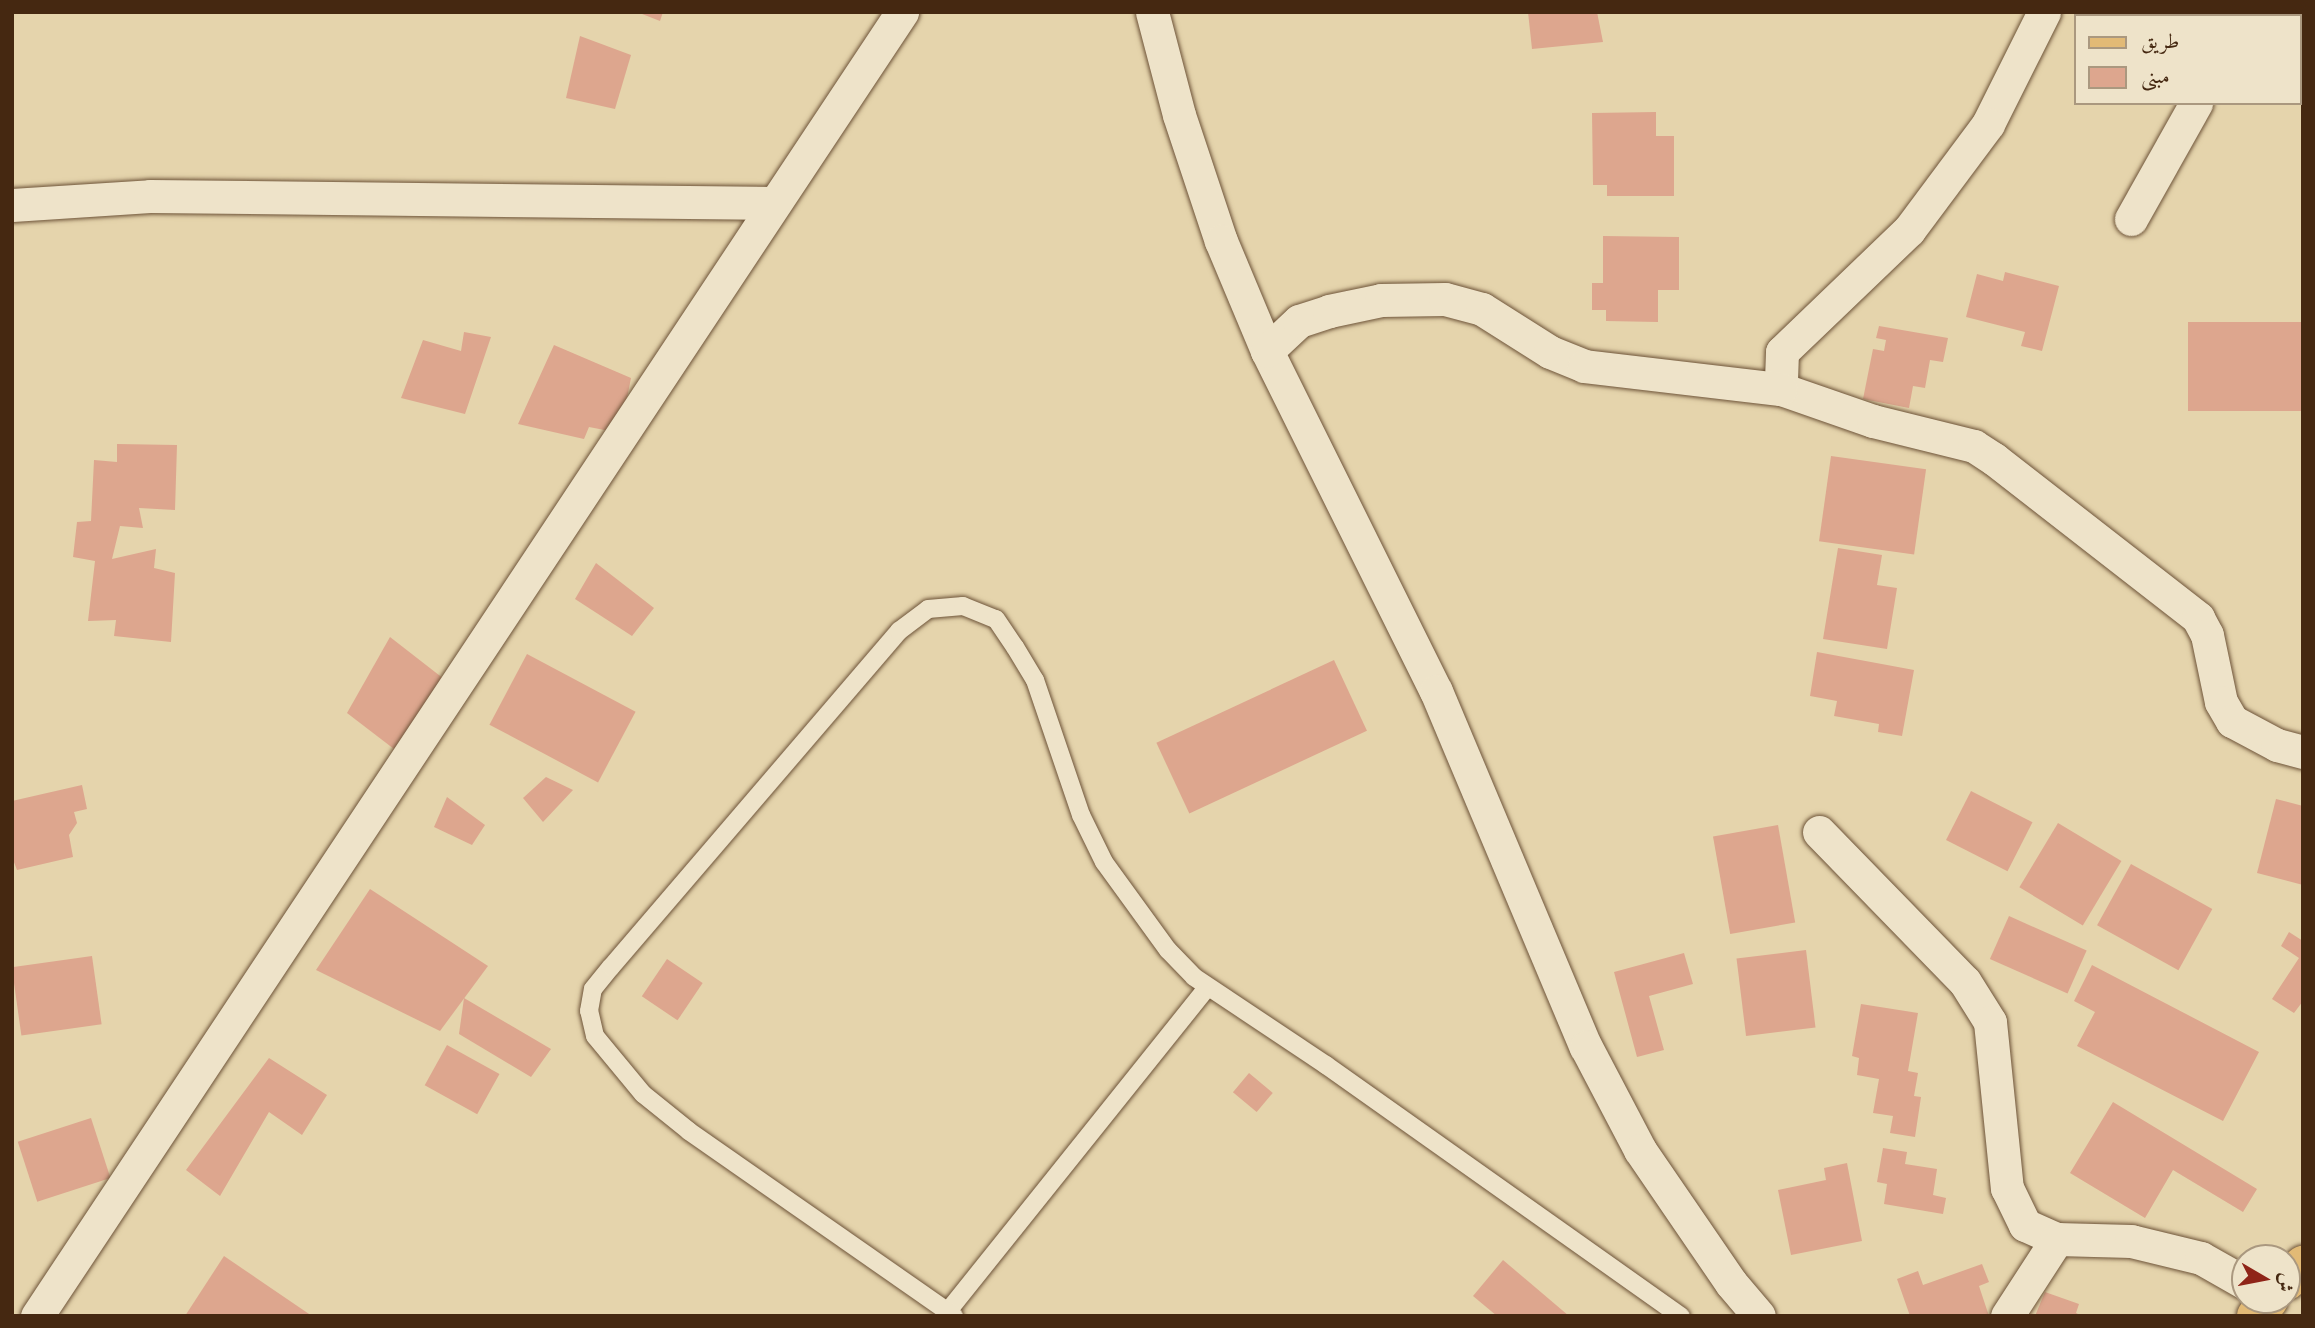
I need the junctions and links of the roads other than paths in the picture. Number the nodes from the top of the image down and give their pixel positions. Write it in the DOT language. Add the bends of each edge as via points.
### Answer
graph roads {
  1 [pos="902,12"];
  2 [pos="1152,12"];
  3 [pos="2044,12"];
  4 [pos="2195,105"];
  5 [pos="774,203"];
  6 [pos="12,205"];
  7 [pos="2132,219"];
  8 [pos="1267,351"];
  9 [pos="1782,388"];
  10 [pos="2303,752"];
  11 [pos="1819,832"];
  12 [pos="1208,987"];
  13 [pos="2057,1239"];
  14 [pos="2231,1275"];
  15 [pos="951,1314"];
  16 [pos="37,1316"];
  17 [pos="1681,1316"];
  18 [pos="1759,1316"];
  19 [pos="2007,1316"];
  1 -- 5 [label="street"];
  2 -- 8 [label="street" via="1179,115 1221,241"];
  3 -- 9 [label="street" via="1989,124 1909,230 1782,352"];
  4 -- 7 [label="street"];
  5 -- 6 [label="street" via="150,196"];
  5 -- 16 [label="street"];
  8 -- 9 [label="street" via="1299,321 1329,311 1381,300 1445,299 1482,309 1550,352 1584,366"];
  8 -- 18 [label="street" via="1436,691 1586,1046 1640,1150 1731,1283"];
  9 -- 10 [label="street" via="1873,421 1975,446 1994,459 2198,618 2207,635 2221,702 2232,721 2277,746"];
  11 -- 13 [label="street" via="1965,982 1990,1022 2007,1188 2025,1225"];
  12 -- 15 [label="lane"];
  12 -- 15 [label="lane" via="1168,950 1104,862 1081,815 1035,680 1015,647 996,619 964,606 928,609 899,631 593,989 590,1011 595,1036 643,1094"];
  12 -- 17 [label="lane"];
  13 -- 14 [label="street" via="2131,1241 2201,1258"];
  13 -- 19 [label="street"];
}
